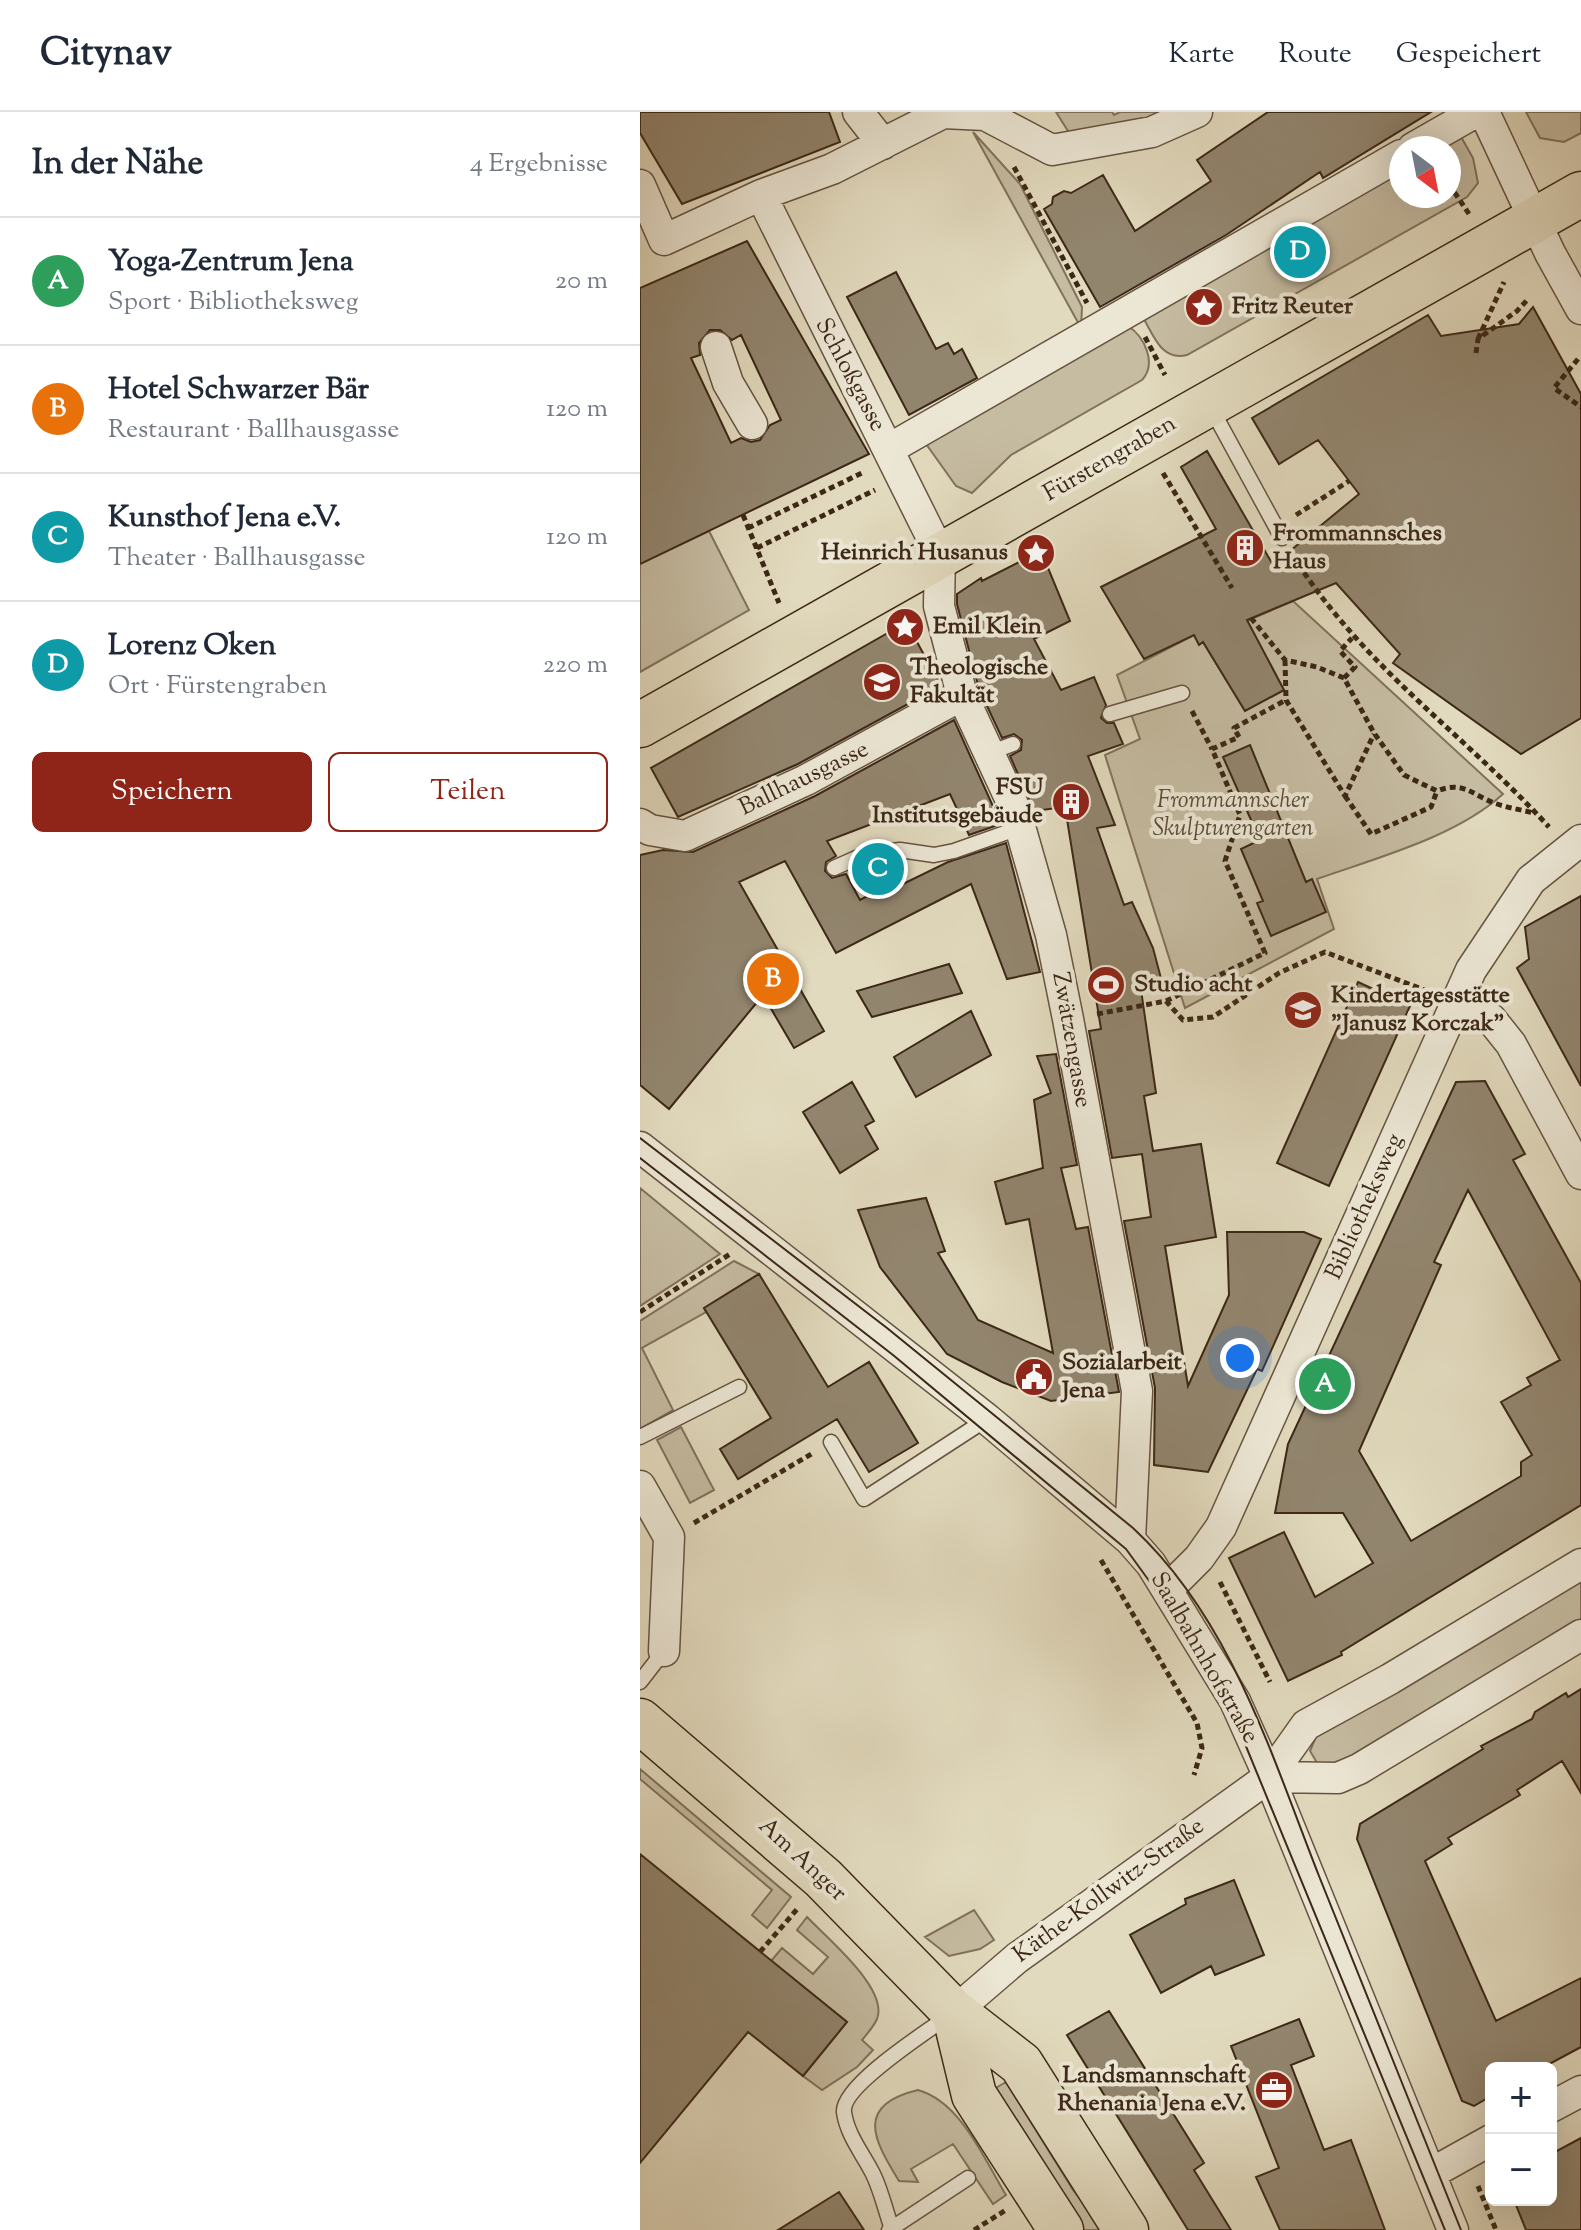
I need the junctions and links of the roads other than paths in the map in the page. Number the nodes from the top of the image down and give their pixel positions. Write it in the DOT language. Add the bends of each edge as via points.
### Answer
graph roads {
  1 [pos="858,112"];
  2 [pos="943,112"];
  3 [pos="1197,112"];
  4 [pos="1476,112"];
  5 [pos="1484,112"];
  6 [pos="1434,136"];
  7 [pos="883,144"];
  8 [pos="1389,162"];
  9 [pos="640,185"];
  10 [pos="1581,194"];
  11 [pos="761,195"];
  12 [pos="1535,219"];
  13 [pos="1581,309"];
  14 [pos="716,347"];
  15 [pos="1208,403"];
  16 [pos="752,424"];
  17 [pos="881,456"];
  18 [pos="1279,533"];
  19 [pos="940,554"];
  20 [pos="1182,693"];
  21 [pos="962,695"];
  22 [pos="1110,714"];
  23 [pos="640,725"];
  24 [pos="645,827"];
  25 [pos="1019,828"];
  26 [pos="1567,836"];
  27 [pos="834,868"];
  28 [pos="1445,996"];
  29 [pos="640,1147"];
  30 [pos="1581,1174"];
  31 [pos="739,1387"];
  32 [pos="987,1419"];
  33 [pos="640,1437"];
  34 [pos="831,1442"];
  35 [pos="640,1486"];
  36 [pos="1130,1540"];
  37 [pos="1581,1564"];
  38 [pos="1169,1588"];
  39 [pos="640,1624"];
  40 [pos="1581,1635"];
  41 [pos="664,1651"];
  42 [pos="640,1682"];
  43 [pos="640,1721"];
  44 [pos="1269,1777"];
  45 [pos="954,2012"];
  46 [pos="1581,2091"];
  47 [pos="1557,2104"];
  48 [pos="1485,2143"];
  49 [pos="1430,2174"];
  50 [pos="968,2178"];
  51 [pos="890,2228"];
  52 [pos="1061,2230"];
  53 [pos="1126,2230"];
  54 [pos="1453,2230"];
  1 -- 7 [label="street"];
  2 -- 3 [label="street" via="985,115 1052,150 1152,132"];
  2 -- 7 [label="street"];
  4 -- 6 [label="street"];
  5 -- 12 [label="street"];
  7 -- 11 [label="street"];
  8 -- 17 [label="street"];
  9 -- 11 [label="street" via="664,240"];
  10 -- 12 [label="main road, Fürstengraben"];
  11 -- 17 [label="street, Schloßgasse"];
  12 -- 13 [label="street"];
  12 -- 15 [label="main road, Fürstengraben"];
  14 -- 16 [label="street" via="728,383"];
  15 -- 18 [label="lane"];
  15 -- 19 [label="main road, Fürstengraben"];
  17 -- 19 [label="street, Schloßgasse"];
  19 -- 21 [label="street, Zwätzengasse" via="939,606"];
  19 -- 23 [label="main road, Fürstengraben"];
  20 -- 22 [label="lane"];
  21 -- 24 [label="street, Ballhausgasse" via="833,766 685,836"];
  21 -- 25 [label="street, Zwätzengasse" via="1001,748"];
  25 -- 27 [label="lane" via="954,851 863,855"];
  25 -- 36 [label="street, Zwätzengasse" via="1051,935 1137,1391"];
  26 -- 28 [label="street, Bibliotheksweg" via="1471,970"];
  28 -- 30 [label="street" via="1491,1019 1511,1044"];
  28 -- 38 [label="street, Bibliotheksweg" via="1227,1512 1199,1558"];
  29 -- 32 [label="street, Saalbahnhofstraße"];
  31 -- 33 [label="lane"];
  32 -- 34 [label="lane" via="864,1499"];
  32 -- 36 [label="street, Saalbahnhofstraße"];
  35 -- 41 [label="street" via="669,1537"];
  36 -- 38 [label="street, Saalbahnhofstraße"];
  37 -- 44 [label="street, Käthe-Kollwitz-Straße" via="1306,1725"];
  38 -- 44 [label="street, Saalbahnhofstraße" via="1235,1701"];
  39 -- 41 [label="street"];
  40 -- 44 [label="street" via="1359,1769 1338,1778"];
  41 -- 42 [label="lane"];
  43 -- 45 [label="main road, Am Anger" via="823,1878"];
  44 -- 45 [label="street, Käthe-Kollwitz-Straße" via="1017,1958"];
  44 -- 49 [label="street, Saalbahnhofstraße"];
  45 -- 51 [label="lane" via="864,2079 846,2099 844,2112 874,2176"];
  45 -- 52 [label="main road" via="974,2095"];
  45 -- 53 [label="main road, Am Anger" via="1021,2064"];
  46 -- 47 [label="street"];
  48 -- 49 [label="street"];
  49 -- 54 [label="street, Saalbahnhofstraße"];
  50 -- 51 [label="lane"];
}
